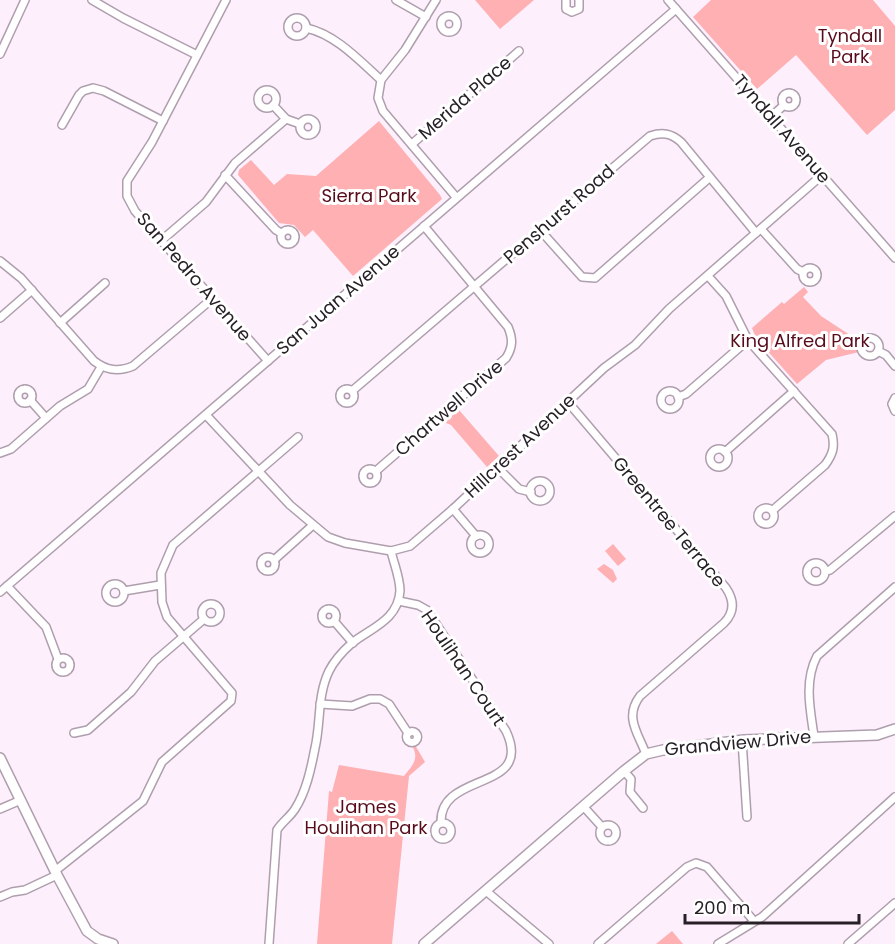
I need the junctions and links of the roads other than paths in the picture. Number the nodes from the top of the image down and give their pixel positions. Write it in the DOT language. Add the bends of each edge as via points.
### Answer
graph roads {
  1 [pos="26,0"];
  2 [pos="92,0"];
  3 [pos="226,0"];
  4 [pos="396,0"];
  5 [pos="436,0"];
  6 [pos="566,0"];
  7 [pos="579,0"];
  8 [pos="669,0"];
  9 [pos="676,9"];
  10 [pos="427,16"];
  11 [pos="441,20"];
  12 [pos="306,27"];
  13 [pos="519,51"];
  14 [pos="0,54"];
  15 [pos="197,55"];
  16 [pos="381,80"];
  17 [pos="273,105"];
  18 [pos="784,105"];
  19 [pos="771,117"];
  20 [pos="286,119"];
  21 [pos="163,122"];
  22 [pos="300,124"];
  23 [pos="62,125"];
  24 [pos="412,144"];
  25 [pos="225,175"];
  26 [pos="822,175"];
  27 [pos="709,178"];
  28 [pos="456,198"];
  29 [pos="424,226"];
  30 [pos="540,230"];
  31 [pos="759,231"];
  32 [pos="281,233"];
  33 [pos="162,240"];
  34 [pos="894,256"];
  35 [pos="0,261"];
  36 [pos="803,272"];
  37 [pos="708,276"];
  38 [pos="588,279"];
  39 [pos="105,283"];
  40 [pos="474,286"];
  41 [pos="585,288"];
  42 [pos="32,290"];
  43 [pos="213,298"];
  44 [pos="0,318"];
  45 [pos="60,323"];
  46 [pos="748,340"];
  47 [pos="878,351"];
  48 [pos="268,361"];
  49 [pos="101,366"];
  50 [pos="895,366"];
  51 [pos="352,391"];
  52 [pos="794,391"];
  53 [pos="678,397"];
  54 [pos="895,398"];
  55 [pos="30,400"];
  56 [pos="567,401"];
  57 [pos="895,411"];
  58 [pos="206,415"];
  59 [pos="46,418"];
  60 [pos="298,437"];
  61 [pos="725,452"];
  62 [pos="0,453"];
  63 [pos="498,468"];
  64 [pos="257,471"];
  65 [pos="376,471"];
  66 [pos="531,492"];
  67 [pos="453,509"];
  68 [pos="773,510"];
  69 [pos="895,516"];
  70 [pos="313,525"];
  71 [pos="476,536"];
  72 [pos="391,551"];
  73 [pos="274,560"];
  74 [pos="825,571"];
  75 [pos="160,585"];
  76 [pos="7,586"];
  77 [pos="895,587"];
  78 [pos="124,591"];
  79 [pos="0,592"];
  80 [pos="399,601"];
  81 [pos="204,619"];
  82 [pos="334,621"];
  83 [pos="184,637"];
  84 [pos="353,643"];
  85 [pos="58,659"];
  86 [pos="320,704"];
  87 [pos="895,729"];
  88 [pos="74,733"];
  89 [pos="408,733"];
  90 [pos="814,736"];
  91 [pos="742,740"];
  92 [pos="646,754"];
  93 [pos="0,758"];
  94 [pos="624,771"];
  95 [pos="895,797"];
  96 [pos="21,800"];
  97 [pos="583,806"];
  98 [pos="643,808"];
  99 [pos="0,809"];
  100 [pos="747,817"];
  101 [pos="441,823"];
  102 [pos="602,827"];
  103 [pos="56,873"];
  104 [pos="486,891"];
  105 [pos="0,897"];
  106 [pos="895,903"];
  107 [pos="754,921"];
  108 [pos="94,940"];
  109 [pos="112,944"];
  110 [pos="269,944"];
  111 [pos="424,944"];
  112 [pos="549,944"];
  113 [pos="598,944"];
  114 [pos="718,944"];
  115 [pos="848,944"];
  1 -- 14 [label="street"];
  2 -- 15 [label="street"];
  3 -- 15 [label="street, San Pedro Avenue"];
  4 -- 10 [label="street"];
  5 -- 10 [label="street"];
  6 -- 7 [label="street" via="566,9 573,12 579,9"];
  8 -- 9 [label="street, Tyndall Avenue"];
  9 -- 19 [label="street, Tyndall Avenue"];
  9 -- 28 [label="street, San Juan Avenue"];
  10 -- 11 [label="street"];
  10 -- 16 [label="street"];
  12 -- 16 [label="street" via="342,46"];
  13 -- 24 [label="street, Merida Place"];
  15 -- 21 [label="street, San Pedro Avenue"];
  16 -- 24 [label="street" via="380,105"];
  17 -- 20 [label="street"];
  18 -- 19 [label="street"];
  19 -- 26 [label="street, Tyndall Avenue"];
  20 -- 22 [label="street"];
  20 -- 25 [label="street"];
  21 -- 23 [label="street" via="93,88 79,95"];
  21 -- 33 [label="street, San Pedro Avenue" via="131,173 126,189 131,204"];
  24 -- 28 [label="street"];
  25 -- 32 [label="street"];
  25 -- 33 [label="street" via="206,202"];
  26 -- 31 [label="street, Hillcrest Avenue"];
  26 -- 34 [label="street, Tyndall Avenue"];
  27 -- 30 [label="street, Penshurst Road" via="677,138 654,134"];
  27 -- 31 [label="street, Penshurst Road"];
  27 -- 38 [label="street" via="595,278"];
  28 -- 29 [label="street, San Juan Avenue"];
  29 -- 40 [label="street, Chartwell Drive"];
  29 -- 48 [label="street, San Juan Avenue"];
  30 -- 38 [label="street"];
  30 -- 40 [label="street, Penshurst Road"];
  31 -- 36 [label="street, Penshurst Road"];
  31 -- 37 [label="street, Hillcrest Avenue"];
  33 -- 43 [label="street, San Pedro Avenue"];
  35 -- 42 [label="street"];
  37 -- 46 [label="street" via="726,296"];
  37 -- 56 [label="street, Hillcrest Avenue" via="669,309 636,345"];
  38 -- 41 [label="street"];
  39 -- 45 [label="street"];
  40 -- 51 [label="street, Penshurst Road"];
  40 -- 65 [label="street, Chartwell Drive" via="508,327 511,350"];
  42 -- 44 [label="street"];
  42 -- 45 [label="street"];
  43 -- 48 [label="street, San Pedro Avenue"];
  43 -- 49 [label="street" via="133,366 118,370"];
  45 -- 49 [label="street"];
  46 -- 52 [label="street"];
  46 -- 53 [label="street"];
  47 -- 50 [label="street"];
  48 -- 58 [label="street, San Juan Avenue"];
  49 -- 59 [label="street" via="88,389"];
  52 -- 61 [label="street"];
  52 -- 68 [label="street" via="832,434 835,446 825,465"];
  54 -- 57 [label="street"];
  55 -- 59 [label="street"];
  56 -- 63 [label="street, Hillcrest Avenue"];
  56 -- 92 [label="street, Greentree Terrace" via="733,599 728,619 634,705 632,717"];
  58 -- 64 [label="street"];
  58 -- 76 [label="street, San Juan Avenue"];
  59 -- 62 [label="street" via="11,449"];
  60 -- 64 [label="street"];
  63 -- 66 [label="street" via="519,489"];
  63 -- 67 [label="street, Hillcrest Avenue"];
  64 -- 70 [label="street"];
  64 -- 75 [label="street" via="173,545"];
  67 -- 71 [label="street"];
  67 -- 72 [label="street, Hillcrest Avenue" via="410,546"];
  69 -- 74 [label="street"];
  70 -- 72 [label="street" via="328,537 345,543"];
  70 -- 73 [label="street"];
  72 -- 80 [label="street"];
  75 -- 78 [label="street"];
  75 -- 83 [label="street" via="167,617"];
  76 -- 79 [label="street, San Juan Avenue"];
  76 -- 85 [label="street" via="46,627"];
  77 -- 90 [label="street" via="817,656 810,670 809,686"];
  80 -- 84 [label="street" via="383,623"];
  80 -- 101 [label="street, Houlihan Court" via="427,609 506,732 511,746 504,769 452,796 443,807"];
  81 -- 83 [label="street"];
  82 -- 84 [label="street"];
  83 -- 88 [label="street" via="88,730"];
  83 -- 103 [label="street" via="232,693 231,701 162,762 143,801"];
  84 -- 86 [label="street" via="329,671"];
  86 -- 89 [label="street" via="352,706 380,699 389,704"];
  86 -- 110 [label="street" via="316,747 304,790 294,812 277,830"];
  87 -- 90 [label="main road, Grandview Drive" via="877,735"];
  90 -- 91 [label="main road, Grandview Drive"];
  91 -- 92 [label="main road, Grandview Drive"];
  91 -- 100 [label="street"];
  92 -- 94 [label="main road, Grandview Drive"];
  93 -- 96 [label="main road"];
  94 -- 97 [label="main road, Grandview Drive"];
  94 -- 98 [label="street" via="632,779 630,792"];
  95 -- 107 [label="street"];
  96 -- 99 [label="street"];
  96 -- 103 [label="main road"];
  97 -- 102 [label="street"];
  97 -- 104 [label="main road, Grandview Drive"];
  103 -- 105 [label="street" via="25,890"];
  103 -- 108 [label="main road"];
  104 -- 111 [label="main road, Grandview Drive"];
  104 -- 112 [label="street"];
  106 -- 115 [label="street"];
  107 -- 113 [label="street" via="707,867 696,863"];
  107 -- 114 [label="street"];
  108 -- 109 [label="main road"];
}
